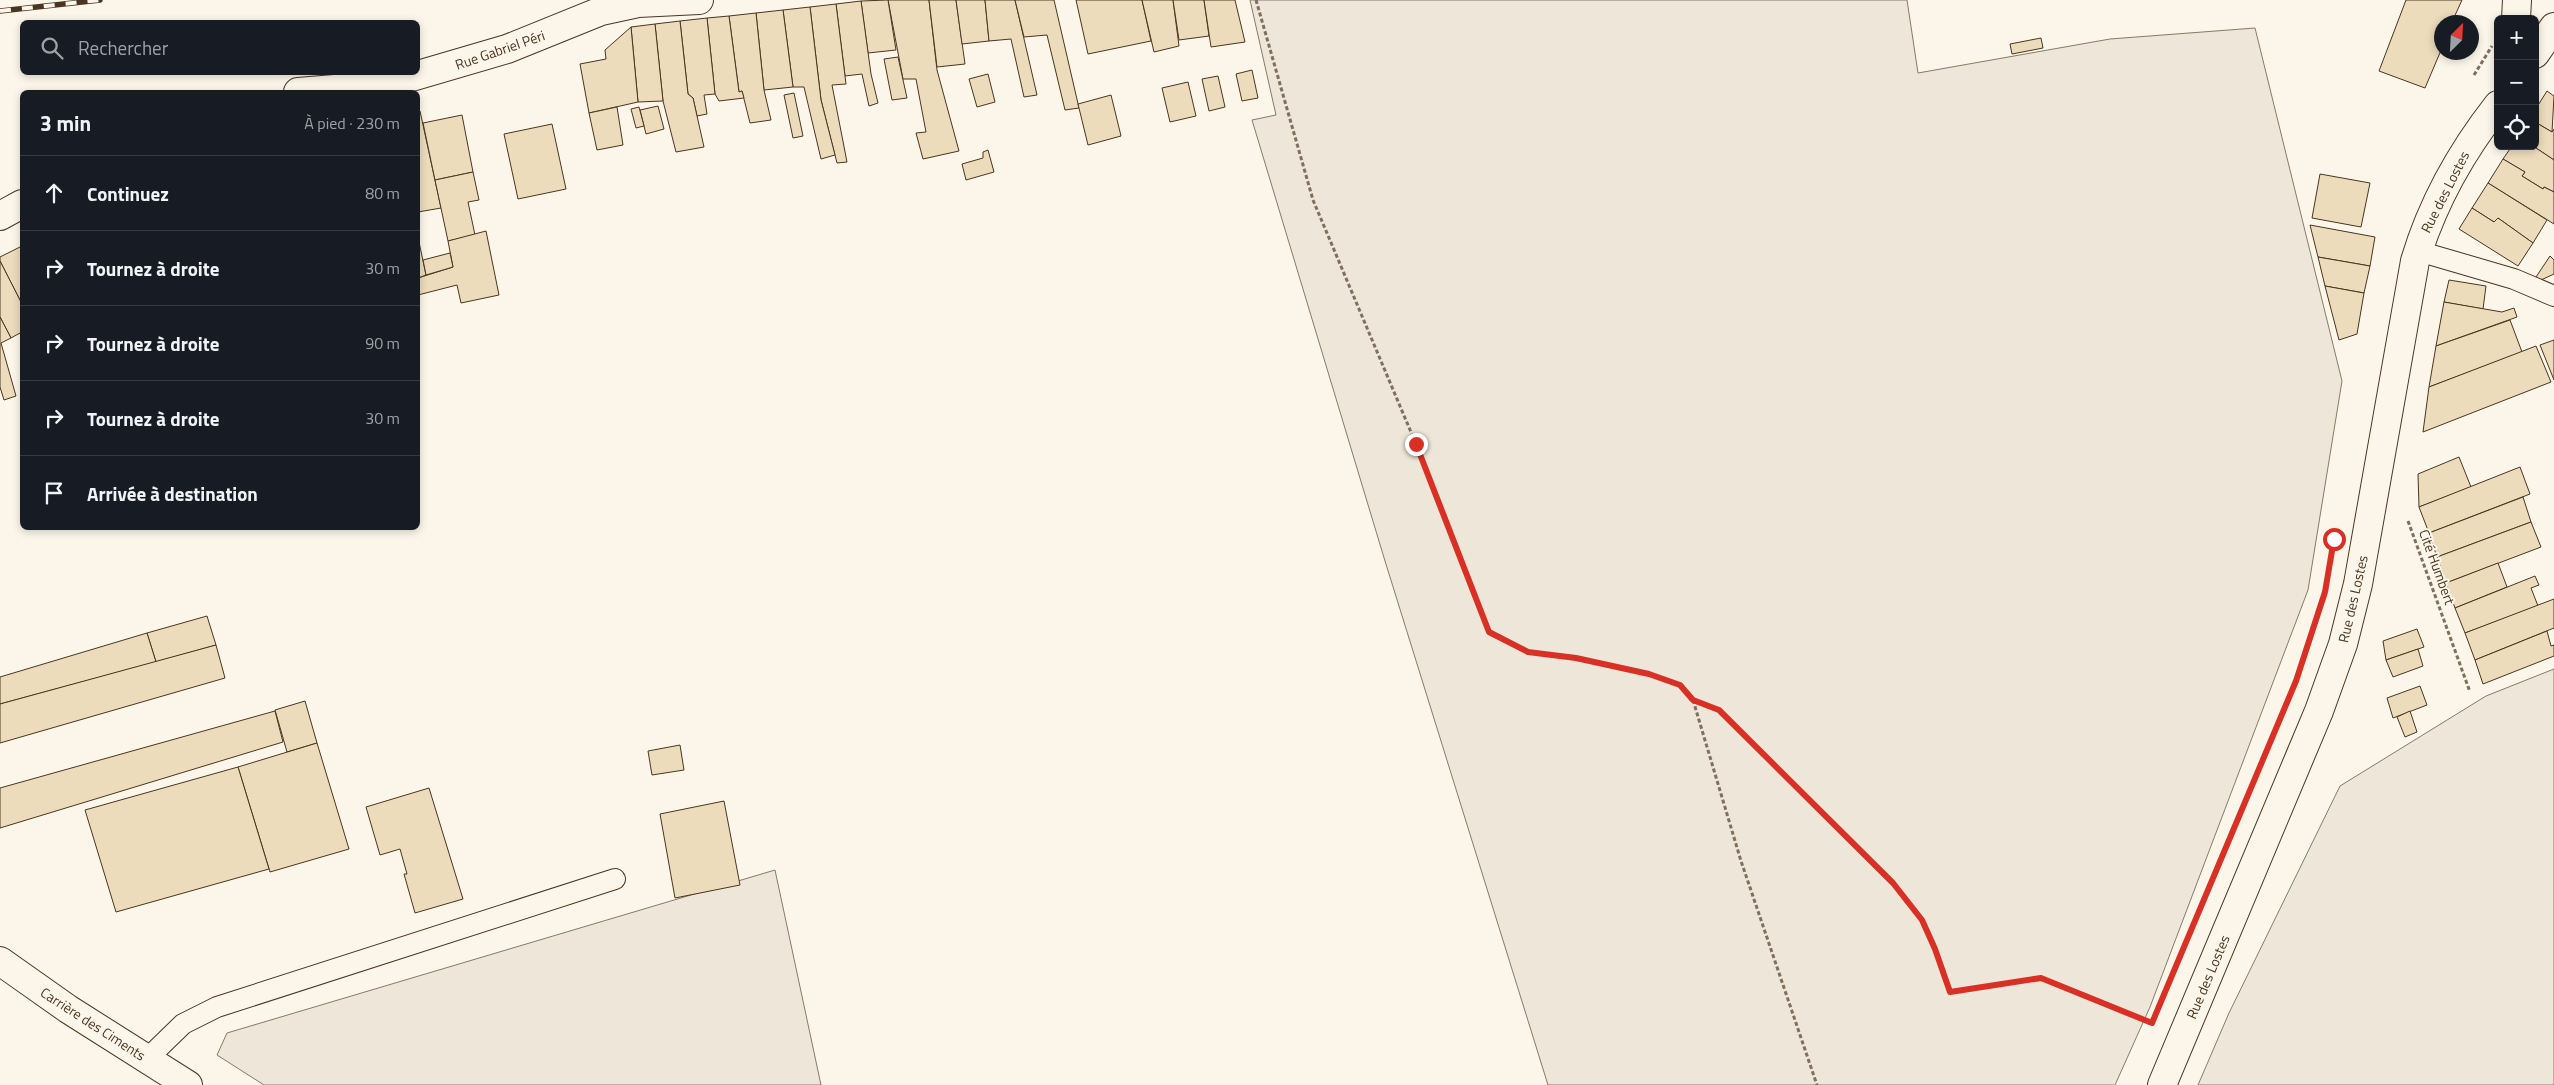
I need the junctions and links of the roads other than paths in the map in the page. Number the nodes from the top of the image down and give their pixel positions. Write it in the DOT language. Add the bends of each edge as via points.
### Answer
graph roads {
  1 [pos="699,0"];
  2 [pos="2554,27"];
  3 [pos="2539,48"];
  4 [pos="327,90"];
  5 [pos="2494,105"];
  6 [pos="20,205"];
  7 [pos="0,216"];
  8 [pos="2418,252"];
  9 [pos="2554,296"];
  10 [pos="614,879"];
  11 [pos="0,961"];
  12 [pos="147,1059"];
  13 [pos="188,1085"];
  14 [pos="2162,1085"];
  1 -- 4 [label="street, Rue Gabriel Péri" via="638,3 602,11 507,49 384,86"];
  2 -- 3 [label="street"];
  5 -- 8 [label="street, Rue des Lostes" via="2442,193"];
  6 -- 7 [label="street"];
  8 -- 9 [label="lane" via="2514,279"];
  8 -- 14 [label="street, Rue des Lostes" via="2359,575 2343,644 2319,710"];
  10 -- 12 [label="lane" via="216,1007 183,1024"];
  11 -- 12 [label="street, Carrière des Ciments"];
  12 -- 13 [label="street, Carrière des Ciments"];
}
